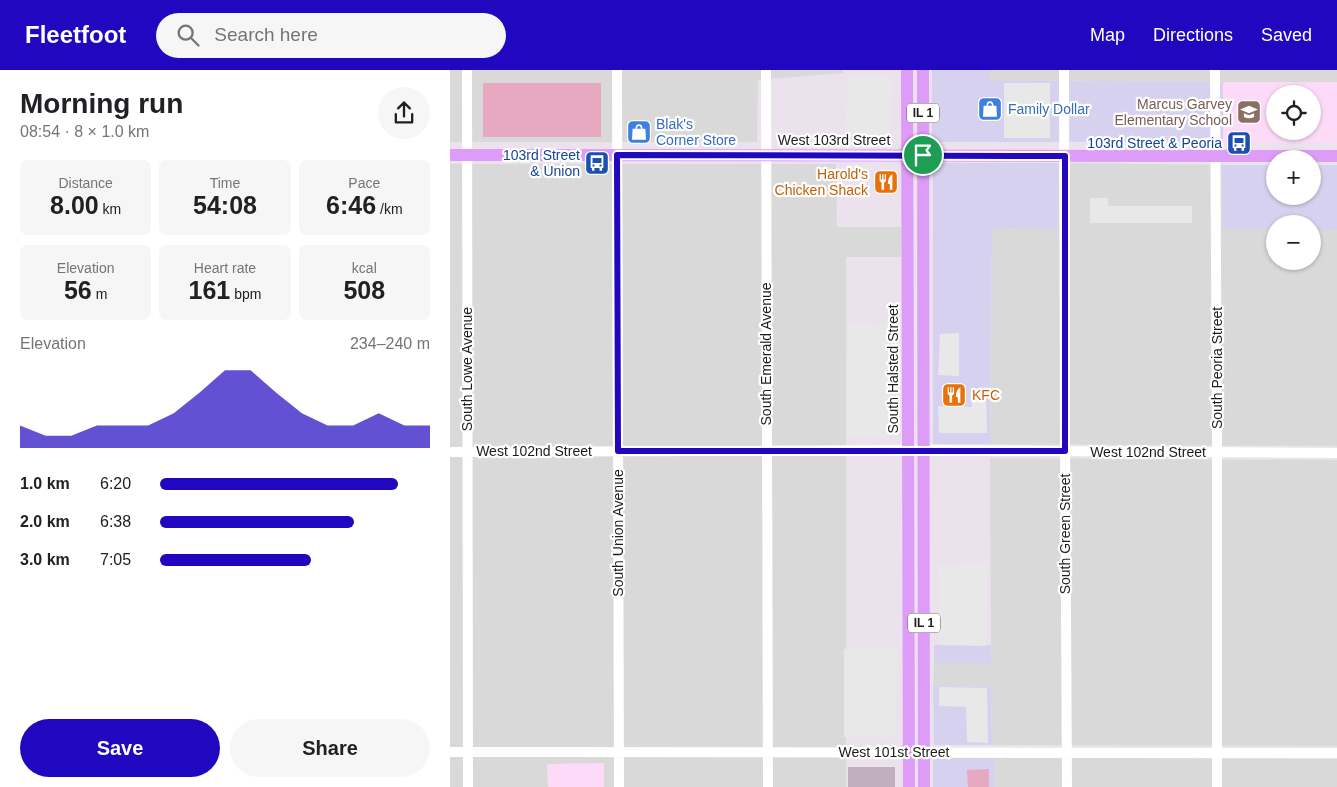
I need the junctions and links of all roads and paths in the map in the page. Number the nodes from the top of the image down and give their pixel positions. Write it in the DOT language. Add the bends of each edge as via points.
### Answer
graph roads {
  1 [pos="467,70"];
  2 [pos="617,70"];
  3 [pos="766,70"];
  4 [pos="907,70"];
  5 [pos="923,70"];
  6 [pos="1064,70"];
  7 [pos="1215,70"];
  8 [pos="450,155"];
  9 [pos="467,155"];
  10 [pos="617,155"];
  11 [pos="766,155"];
  12 [pos="908,155"];
  13 [pos="923,155"];
  14 [pos="1065,156"];
  15 [pos="1215,156"];
  16 [pos="1337,156"];
  17 [pos="909,450"];
  18 [pos="924,450"];
  19 [pos="618,451"];
  20 [pos="766,451"];
  21 [pos="1065,451"];
  22 [pos="450,452"];
  23 [pos="468,452"];
  24 [pos="1217,452"];
  25 [pos="1337,453"];
  26 [pos="450,752"];
  27 [pos="468,752"];
  28 [pos="618,752"];
  29 [pos="767,752"];
  30 [pos="909,752"];
  31 [pos="924,752"];
  32 [pos="1066,752"];
  33 [pos="1217,753"];
  34 [pos="1337,753"];
  35 [pos="468,787"];
  36 [pos="619,787"];
  37 [pos="768,787"];
  38 [pos="909,787"];
  39 [pos="924,787"];
  40 [pos="1067,787"];
  41 [pos="1217,787"];
  1 -- 9 [label="street, South Lowe Avenue"];
  2 -- 10 [label="street, South Union Avenue"];
  3 -- 11 [label="street, South Emerald Avenue"];
  4 -- 12 [label="main road, South Halsted Street / IL 1"];
  5 -- 13 [label="main road, IL 1"];
  6 -- 14 [label="street, South Green Street"];
  7 -- 15 [label="street, South Peoria Street"];
  8 -- 9 [label="main road, West 103rd Street"];
  9 -- 10 [label="main road, West 103rd Street"];
  9 -- 23 [label="street, South Lowe Avenue"];
  10 -- 11 [label="main road, West 103rd Street"];
  10 -- 19 [label="street, South Union Avenue"];
  11 -- 12 [label="main road, West 103rd Street"];
  11 -- 20 [label="street, South Emerald Avenue"];
  12 -- 13 [label="main road, West 103rd Street"];
  12 -- 17 [label="main road, South Halsted Street / IL 1"];
  13 -- 14 [label="main road, West 103rd Street"];
  13 -- 18 [label="main road, IL 1"];
  14 -- 15 [label="main road, West 103rd Street"];
  14 -- 21 [label="street, South Green Street"];
  15 -- 16 [label="main road, West 103rd Street"];
  15 -- 24 [label="street, South Peoria Street"];
  17 -- 18 [label="street, West 102nd Street"];
  17 -- 20 [label="street, West 102nd Street"];
  17 -- 30 [label="main road, South Halsted Street / IL 1"];
  18 -- 21 [label="street, West 102nd Street"];
  18 -- 31 [label="main road, IL 1"];
  19 -- 20 [label="street, West 102nd Street"];
  19 -- 23 [label="street, West 102nd Street"];
  19 -- 28 [label="street, South Union Avenue"];
  20 -- 29 [label="street, South Emerald Avenue"];
  21 -- 24 [label="street, West 102nd Street"];
  21 -- 32 [label="street, South Green Street"];
  22 -- 23 [label="street, West 102nd Street"];
  23 -- 27 [label="street, South Lowe Avenue"];
  24 -- 25 [label="street, West 102nd Street"];
  24 -- 33 [label="street, South Peoria Street"];
  26 -- 27 [label="street, West 101st Street"];
  27 -- 28 [label="street, West 101st Street"];
  27 -- 35 [label="street, South Lowe Avenue"];
  28 -- 29 [label="street, West 101st Street"];
  28 -- 36 [label="street, South Union Avenue"];
  29 -- 30 [label="street, West 101st Street"];
  29 -- 37 [label="street, South Emerald Avenue"];
  30 -- 31 [label="street, West 101st Street"];
  30 -- 38 [label="main road, South Halsted Street / IL 1"];
  31 -- 32 [label="street, West 101st Street"];
  31 -- 39 [label="main road, IL 1"];
  32 -- 33 [label="street, West 101st Street"];
  32 -- 40 [label="street, South Green Street"];
  33 -- 34 [label="street, West 101st Street"];
  33 -- 41 [label="street, South Peoria Street"];
}
